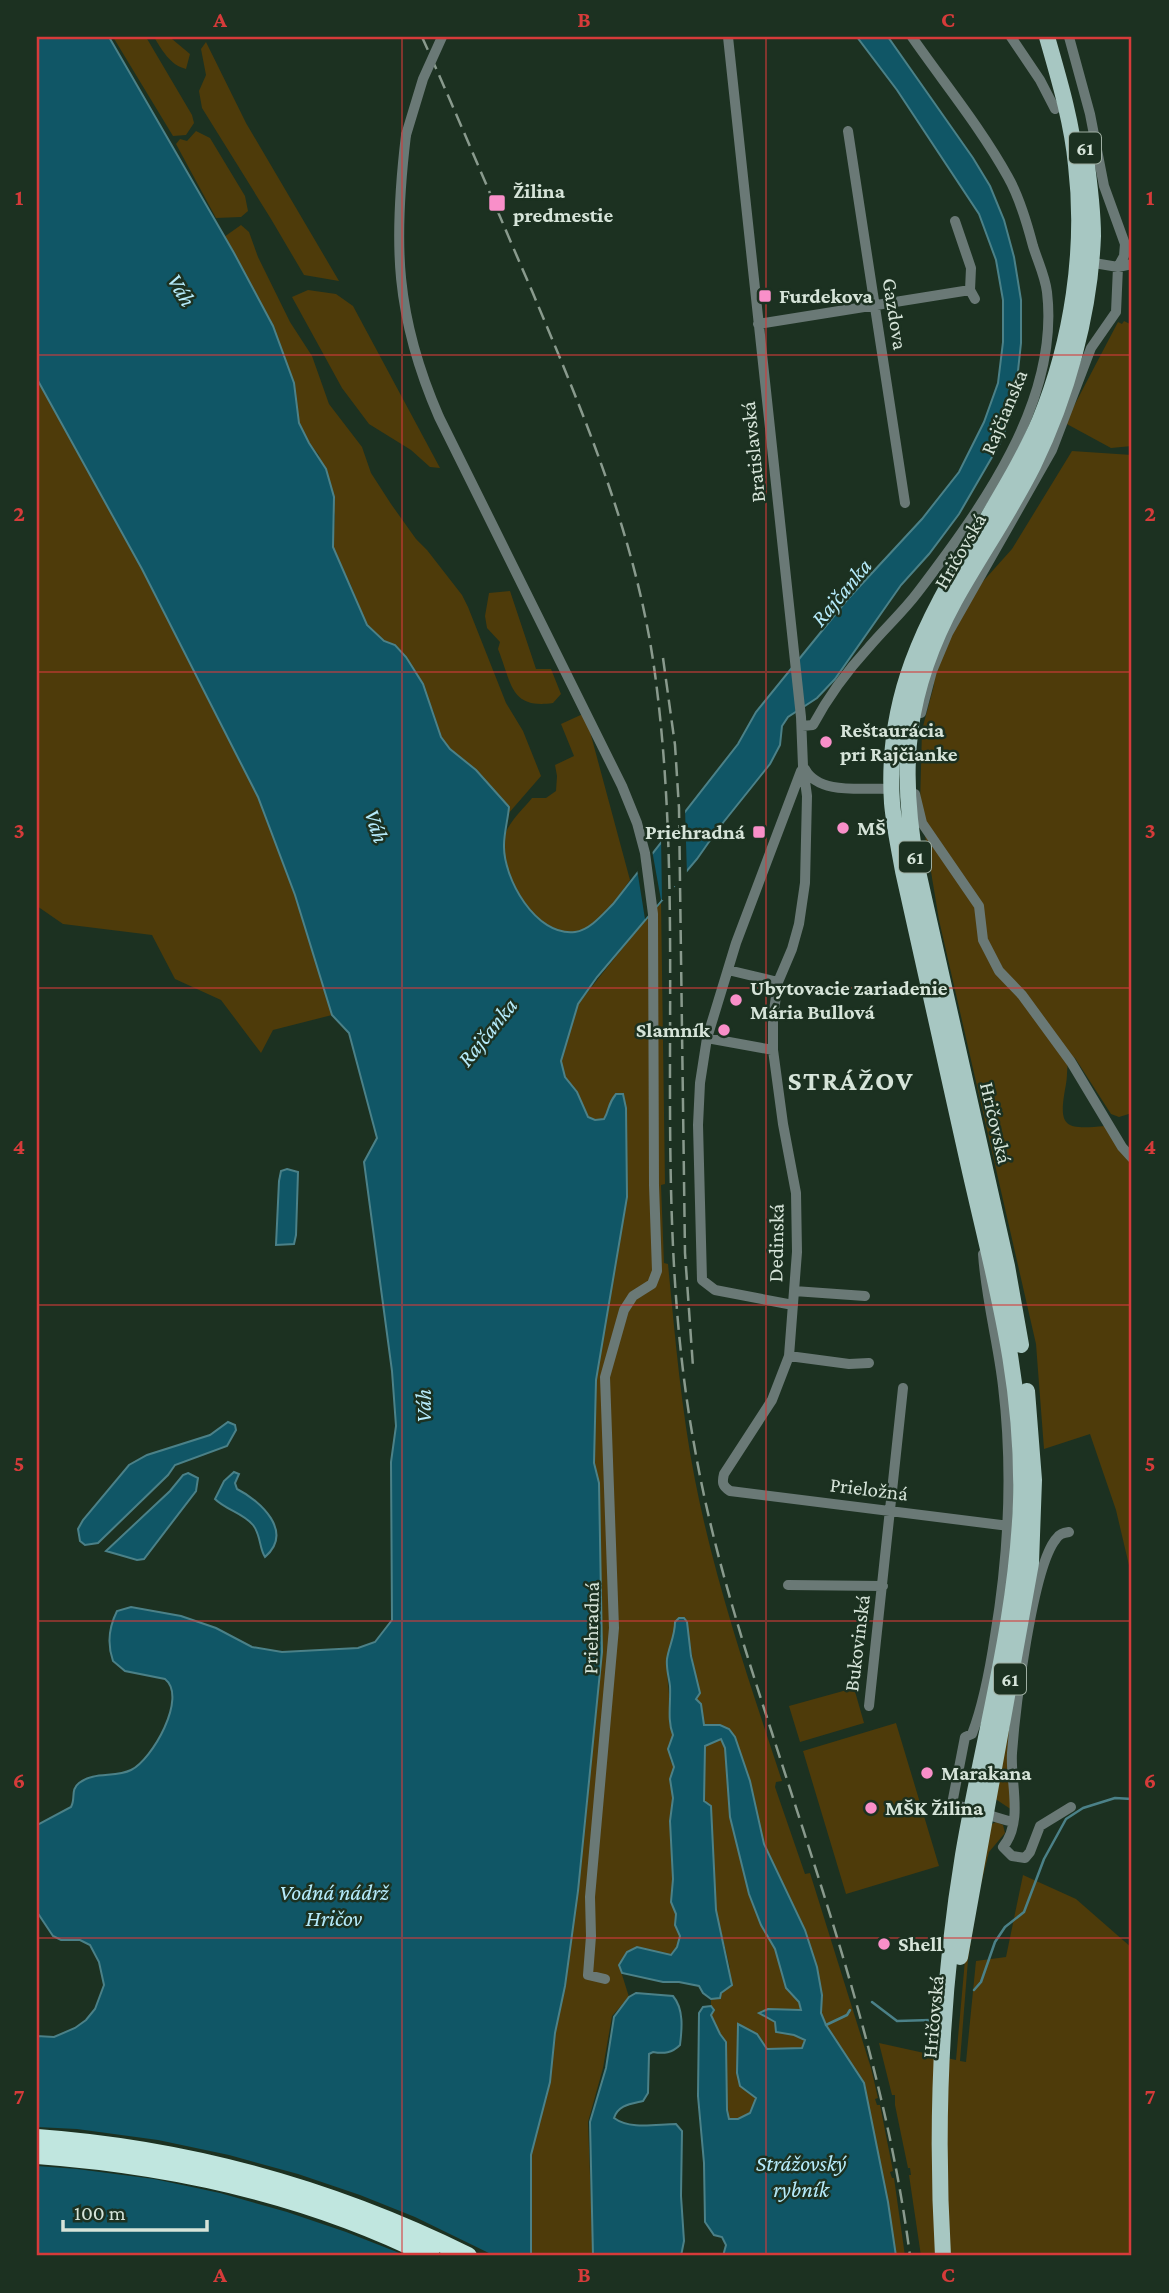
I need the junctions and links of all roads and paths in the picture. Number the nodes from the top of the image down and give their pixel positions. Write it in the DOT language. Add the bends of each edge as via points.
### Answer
graph roads {
  1 [pos="442,37"];
  2 [pos="728,37"];
  3 [pos="912,37"];
  4 [pos="1011,37"];
  5 [pos="1047,37"];
  6 [pos="1058,37"];
  7 [pos="1069,37"];
  8 [pos="1055,109"];
  9 [pos="848,131"];
  10 [pos="955,222"];
  11 [pos="1084,261"];
  12 [pos="1132,264"];
  13 [pos="1118,267"];
  14 [pos="874,306"];
  15 [pos="758,324"];
  16 [pos="905,503"];
  17 [pos="802,721"];
  18 [pos="803,766"];
  19 [pos="892,789"];
  20 [pos="728,970"];
  21 [pos="778,982"];
  22 [pos="708,1038"];
  23 [pos="773,1051"];
  24 [pos="1132,1158"];
  25 [pos="981,1218"];
  26 [pos="794,1291"];
  27 [pos="865,1296"];
  28 [pos="793,1305"];
  29 [pos="789,1356"];
  30 [pos="869,1363"];
  31 [pos="903,1388"];
  32 [pos="725,1488"];
  33 [pos="891,1511"];
  34 [pos="1009,1526"];
  35 [pos="1069,1532"];
  36 [pos="788,1585"];
  37 [pos="883,1586"];
  38 [pos="869,1706"];
  39 [pos="979,1735"];
  40 [pos="1070,1807"];
  41 [pos="979,1812"];
  42 [pos="1013,1822"];
  43 [pos="605,1979"];
  44 [pos="37,2138"];
  45 [pos="37,2155"];
  46 [pos="431,2256"];
  47 [pos="468,2256"];
  48 [pos="943,2256"];
  49 [pos="953,2256"];
  1 -- 43 [label="street, Priehradná, bridge" via="406,135 399,260 407,322 439,418 622,786 645,853 653,914 657,1271 654,1281 633,1296 624,1310 605,1377 614,1628 590,1897 588,1975"];
  2 -- 15 [label="street, Bratislavská"];
  3 -- 17 [label="street, Rajčianska" via="993,154 1017,197 1047,289 1044,363 1028,415 984,500 947,555 907,607 867,648 813,724"];
  4 -- 8 [label="street"];
  5 -- 11 [label="main road, Hričovská / 61" via="1075,155"];
  6 -- 11 [label="main road, Hričovská / 61" via="1080,119 1092,205"];
  7 -- 13 [label="street, Hričovská" via="1104,186 1123,234 1124,256"];
  9 -- 14 [label="street, Gazdova"];
  10 -- 14 [label="street" via="971,268 972,294"];
  11 -- 13 [label="street"];
  11 -- 19 [label="main road, Hričovská / 61" via="1054,382 1039,422 930,617 912,661 897,719"];
  11 -- 41 [label="main road, Hričovská / 61" via="1078,340 1050,427 1031,470 934,642 915,700 907,756 911,832 1007,1266 1031,1440 1031,1563"];
  12 -- 13 [label="street"];
  13 -- 24 [label="street, Hričovská" via="1116,312 1091,348 1052,450 939,653 920,722 915,789 922,823 979,906 983,940 999,971 1023,995 1071,1062"];
  14 -- 15 [label="street"];
  14 -- 16 [label="street, Gazdova"];
  15 -- 17 [label="street, Bratislavská"];
  17 -- 18 [label="street, Bratislavská"];
  18 -- 19 [label="street" via="812,779 826,785"];
  18 -- 20 [label="street"];
  18 -- 21 [label="street, Dedinská" via="805,883 792,949"];
  19 -- 25 [label="main road, Hričovská / 61" via="903,871"];
  20 -- 21 [label="street"];
  20 -- 22 [label="street"];
  21 -- 23 [label="street, Dedinská"];
  22 -- 23 [label="street"];
  22 -- 28 [label="street" via="698,1125 701,1278 715,1290"];
  23 -- 26 [label="street, Dedinská" via="796,1193"];
  25 -- 34 [label="street, Hričovská" via="1007,1420"];
  25 -- 39 [label="main road, Hričovská / 61" via="1012,1360 1021,1479 1015,1584 1003,1657"];
  26 -- 27 [label="street"];
  26 -- 28 [label="street, Dedinská"];
  28 -- 29 [label="street, Dedinská"];
  29 -- 30 [label="street"];
  29 -- 32 [label="street, Dedinská" via="769,1407 724,1474"];
  31 -- 33 [label="street, Bukovinská"];
  32 -- 33 [label="street, Prieložná"];
  33 -- 34 [label="street, Prieložná"];
  33 -- 37 [label="street, Bukovinská"];
  34 -- 39 [label="street, Hričovská"];
  35 -- 42 [label="street" via="1054,1541 1040,1575 1030,1626 1014,1727"];
  36 -- 37 [label="street, Bukovinská"];
  37 -- 38 [label="street, Bukovinská"];
  39 -- 41 [label="main road, Hričovská / 61"];
  39 -- 41 [label="street, Hričovská" via="965,1737 952,1804"];
  40 -- 42 [label="street" via="1040,1826 1025,1858 1012,1856 1003,1847"];
  41 -- 42 [label="street"];
  41 -- 48 [label="main road, Hričovská / 61" via="953,1925 941,2038 938,2148"];
  41 -- 49 [label="main road, Hričovská / 61" via="954,2014 949,2116"];
  44 -- 47 [label="highway" via="136,2148 242,2170 383,2217"];
  45 -- 46 [label="highway" via="131,2165 239,2187 339,2218"];
}
